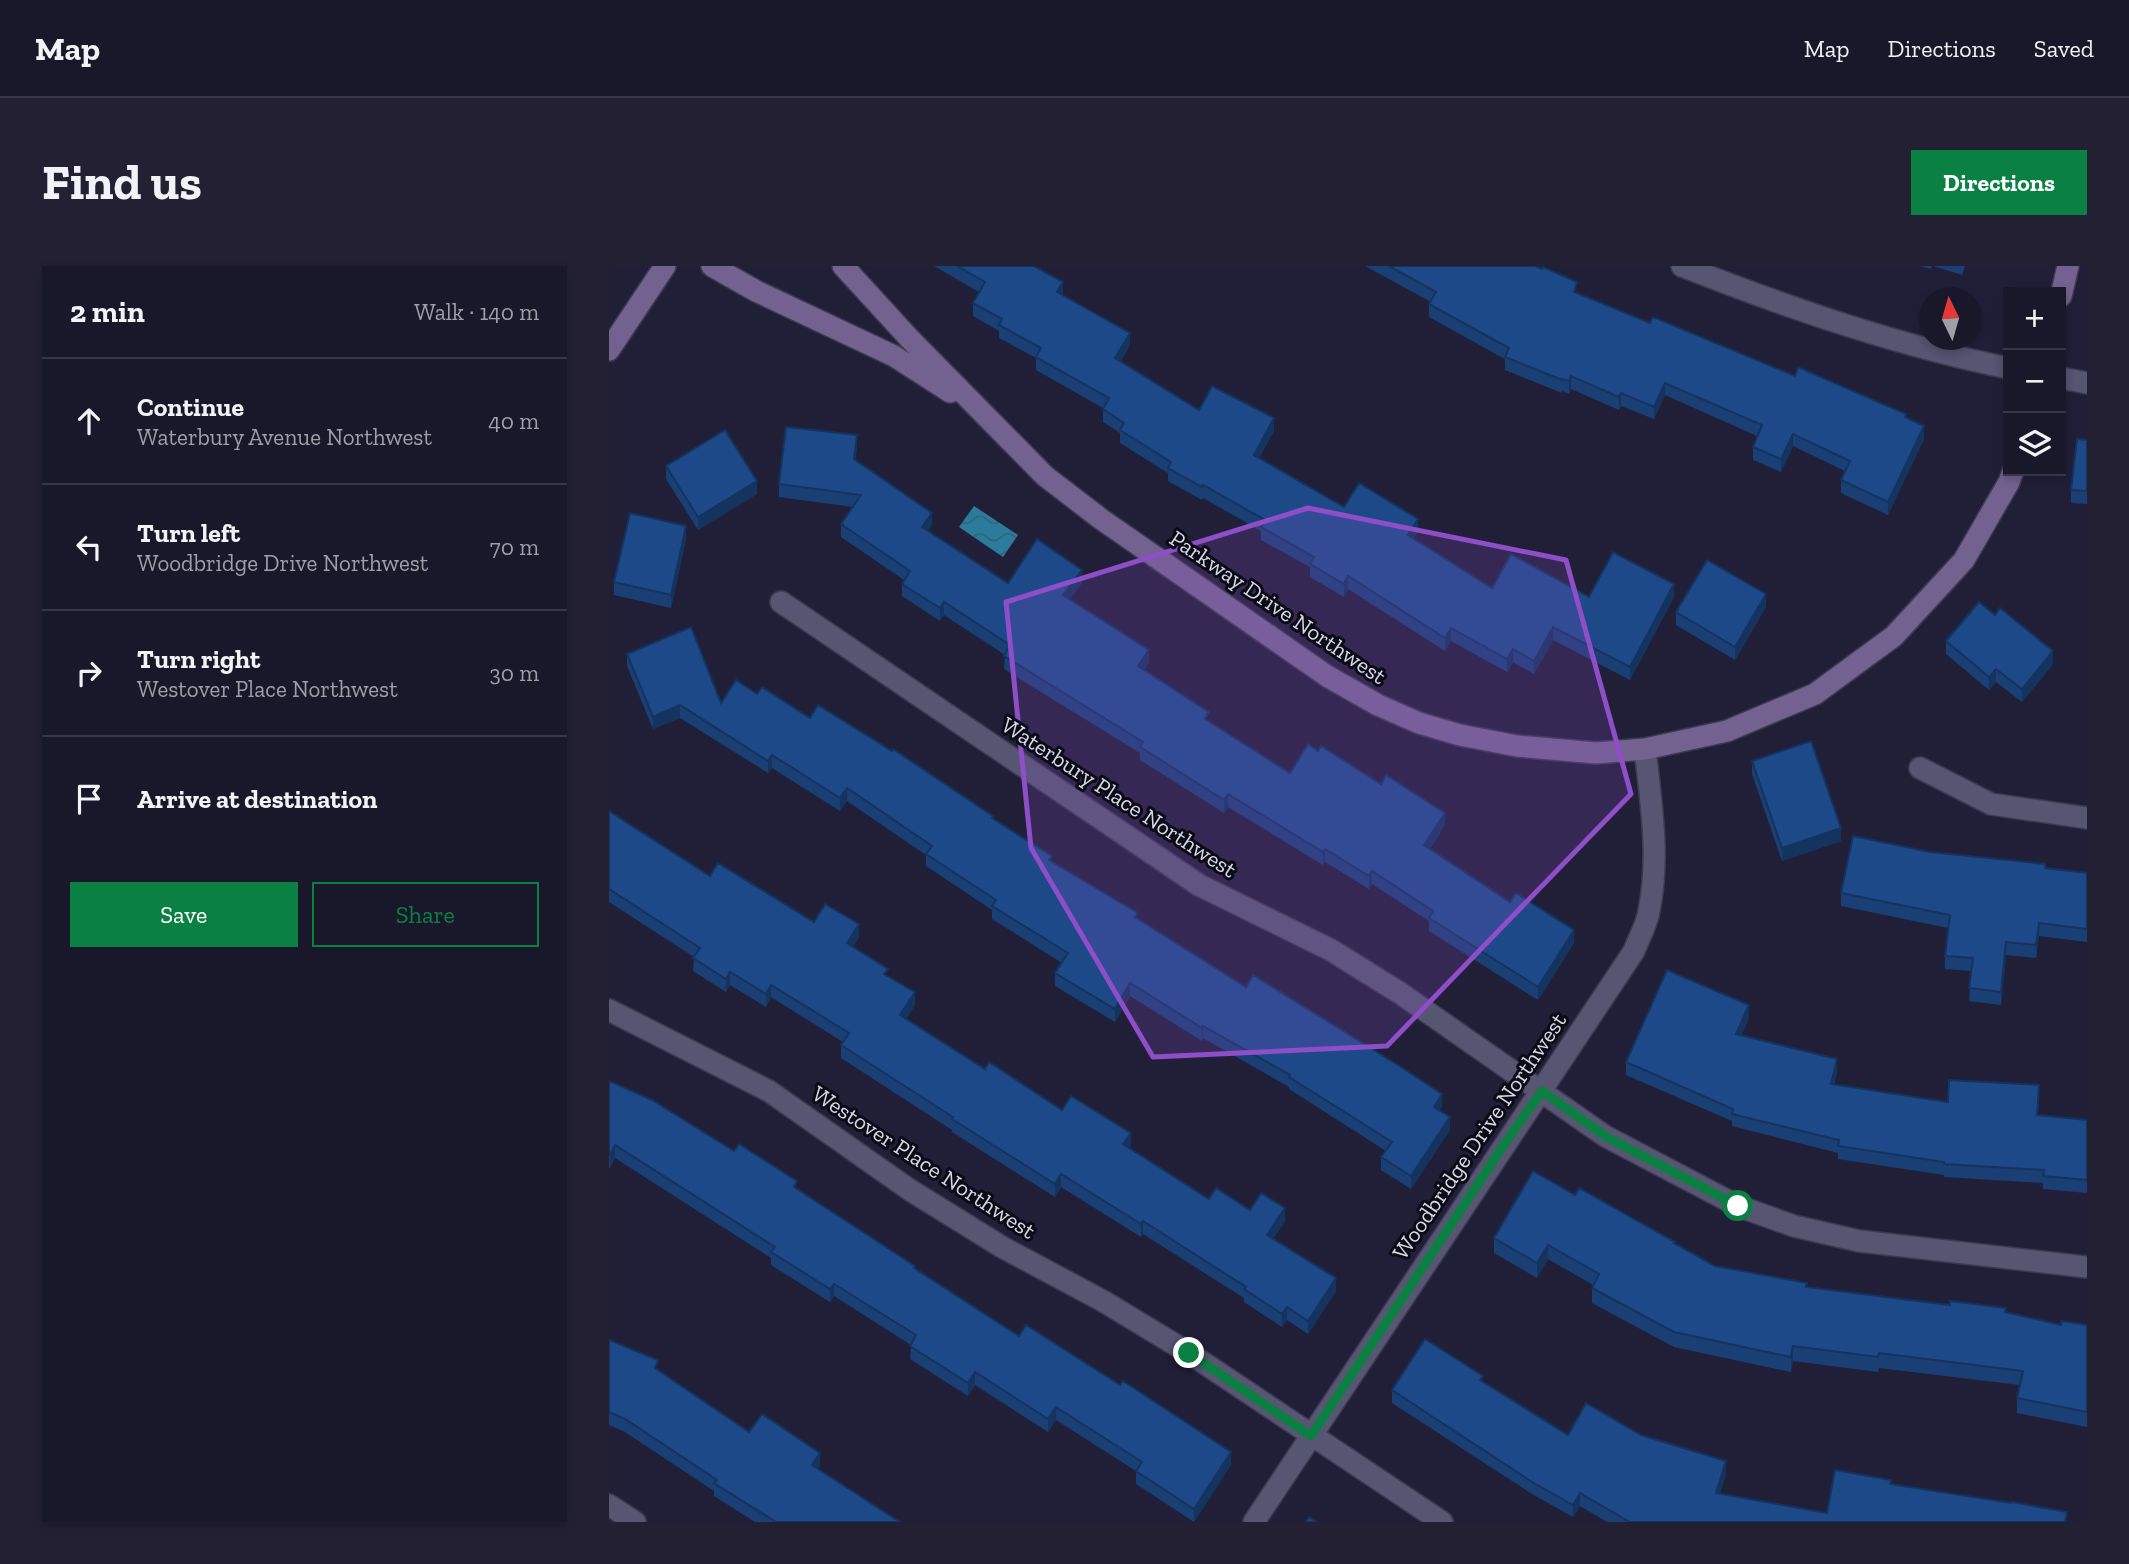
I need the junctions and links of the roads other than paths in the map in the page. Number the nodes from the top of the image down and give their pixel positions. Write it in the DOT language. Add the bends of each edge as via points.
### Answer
graph roads {
  1 [pos="665,266"];
  2 [pos="712,266"];
  3 [pos="843,266"];
  4 [pos="1682,266"];
  5 [pos="2068,266"];
  6 [pos="2063,287"];
  7 [pos="609,350"];
  8 [pos="2003,367"];
  9 [pos="2066,379"];
  10 [pos="2087,383"];
  11 [pos="978,410"];
  12 [pos="2012,476"];
  13 [pos="781,602"];
  14 [pos="1645,749"];
  15 [pos="1920,768"];
  16 [pos="2087,818"];
  17 [pos="609,1010"];
  18 [pos="1542,1091"];
  19 [pos="2087,1266"];
  20 [pos="1311,1436"];
  21 [pos="609,1505"];
  22 [pos="635,1522"];
  23 [pos="1254,1522"];
  24 [pos="1442,1522"];
  1 -- 7 [label="street"];
  2 -- 11 [label="street" via="894,356"];
  3 -- 11 [label="street, Parkway Drive Northwest"];
  4 -- 8 [label="street" via="1775,303 1909,346"];
  5 -- 6 [label="street"];
  9 -- 10 [label="street"];
  11 -- 14 [label="street, Parkway Drive Northwest" via="1045,476 1101,519 1327,676 1378,705 1419,723 1517,746 1596,752"];
  12 -- 14 [label="street, Parkway Drive Northwest" via="1964,560 1894,636 1815,694 1727,731"];
  13 -- 18 [label="street, Waterbury Place Northwest" via="1199,885 1331,950"];
  14 -- 18 [label="street, Woodbridge Drive Northwest" via="1655,832 1649,913 1634,951"];
  15 -- 16 [label="street" via="1991,804"];
  17 -- 20 [label="street, Westover Place Northwest" via="769,1091 910,1190 1189,1353"];
  18 -- 19 [label="street, Waterbury Place Northwest" via="1617,1142 1738,1206 1794,1226 1859,1241"];
  18 -- 20 [label="street, Woodbridge Drive Northwest"];
  20 -- 23 [label="street, Woodbridge Drive Northwest"];
  20 -- 24 [label="street, Westover Place Northwest"];
  21 -- 22 [label="street"];
}
